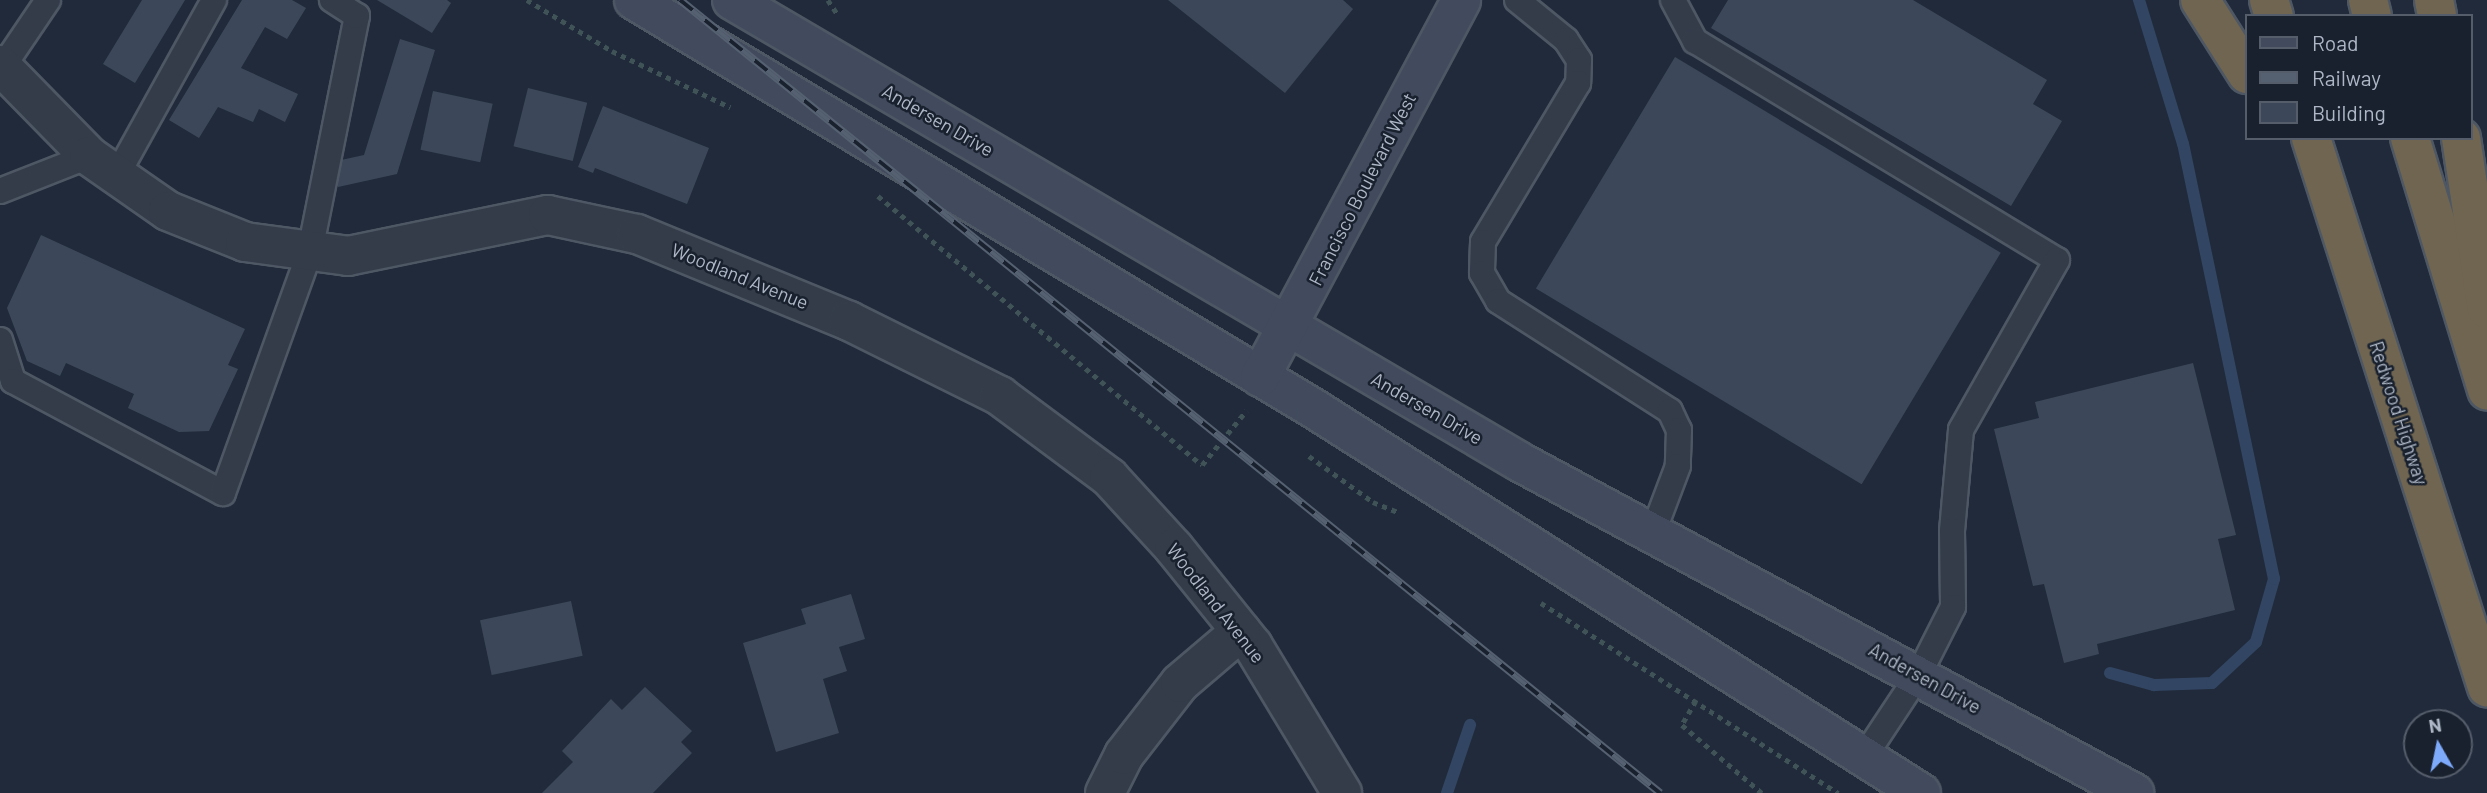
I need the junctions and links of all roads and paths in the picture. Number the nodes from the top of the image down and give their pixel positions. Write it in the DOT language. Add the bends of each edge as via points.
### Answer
graph roads {
  1 [pos="48,0"];
  2 [pos="214,0"];
  3 [pos="332,0"];
  4 [pos="527,0"];
  5 [pos="634,0"];
  6 [pos="732,0"];
  7 [pos="1461,0"];
  8 [pos="1517,0"];
  9 [pos="1673,0"];
  10 [pos="2200,0"];
  11 [pos="1,66"];
  12 [pos="2246,72"];
  13 [pos="744,114"];
  14 [pos="2290,140"];
  15 [pos="2312,140"];
  16 [pos="2411,140"];
  17 [pos="2461,140"];
  18 [pos="103,165"];
  19 [pos="0,191"];
  20 [pos="875,193"];
  21 [pos="2330,201"];
  22 [pos="310,251"];
  23 [pos="2487,309"];
  24 [pos="1289,327"];
  25 [pos="0,340"];
  26 [pos="2487,390"];
  27 [pos="1253,394"];
  28 [pos="1653,532"];
  29 [pos="1241,631"];
  30 [pos="1721,666"];
  31 [pos="1919,674"];
  32 [pos="2487,687"];
  33 [pos="1864,757"];
  34 [pos="1105,793"];
  35 [pos="1342,793"];
  36 [pos="1762,793"];
  37 [pos="1921,793"];
  38 [pos="2134,793"];
  1 -- 11 [label="lane"];
  2 -- 18 [label="lane"];
  3 -- 22 [label="lane" via="357,16"];
  4 -- 13 [label="path" via="612,51"];
  5 -- 27 [label="main road"];
  6 -- 24 [label="main road, Andersen Drive"];
  7 -- 24 [label="main road, Francisco Boulevard West"];
  8 -- 28 [label="lane" via="1566,40 1579,60 1578,83 1482,242 1482,272 1498,301 1670,411 1679,430 1678,466"];
  9 -- 31 [label="lane" via="1695,41 2057,260 1961,430 1952,531 1953,607"];
  10 -- 12 [label="highway"];
  11 -- 18 [label="street, Woodland Avenue"];
  14 -- 21 [label="highway"];
  15 -- 21 [label="highway, Redwood Highway"];
  16 -- 26 [label="highway"];
  17 -- 23 [label="highway"];
  18 -- 19 [label="lane"];
  18 -- 22 [label="street, Woodland Avenue" via="169,211 245,242"];
  20 -- 27 [label="path" via="1202,466"];
  21 -- 32 [label="highway, Redwood Highway"];
  22 -- 25 [label="lane" via="223,493 13,382"];
  22 -- 29 [label="street, Woodland Avenue" via="348,256 548,215 636,234 849,321 1000,396 1109,477"];
  24 -- 27 [label="main road, Francisco Boulevard West"];
  24 -- 28 [label="main road, Andersen Drive" via="1520,462"];
  27 -- 30 [label="main road"];
  28 -- 31 [label="main road, Andersen Drive"];
  29 -- 34 [label="street" via="1180,683 1124,755"];
  29 -- 35 [label="street, Woodland Avenue"];
  30 -- 33 [label="main road"];
  30 -- 36 [label="path" via="1682,725"];
  31 -- 33 [label="lane"];
  31 -- 38 [label="main road, Andersen Drive"];
  33 -- 37 [label="main road"];
}
